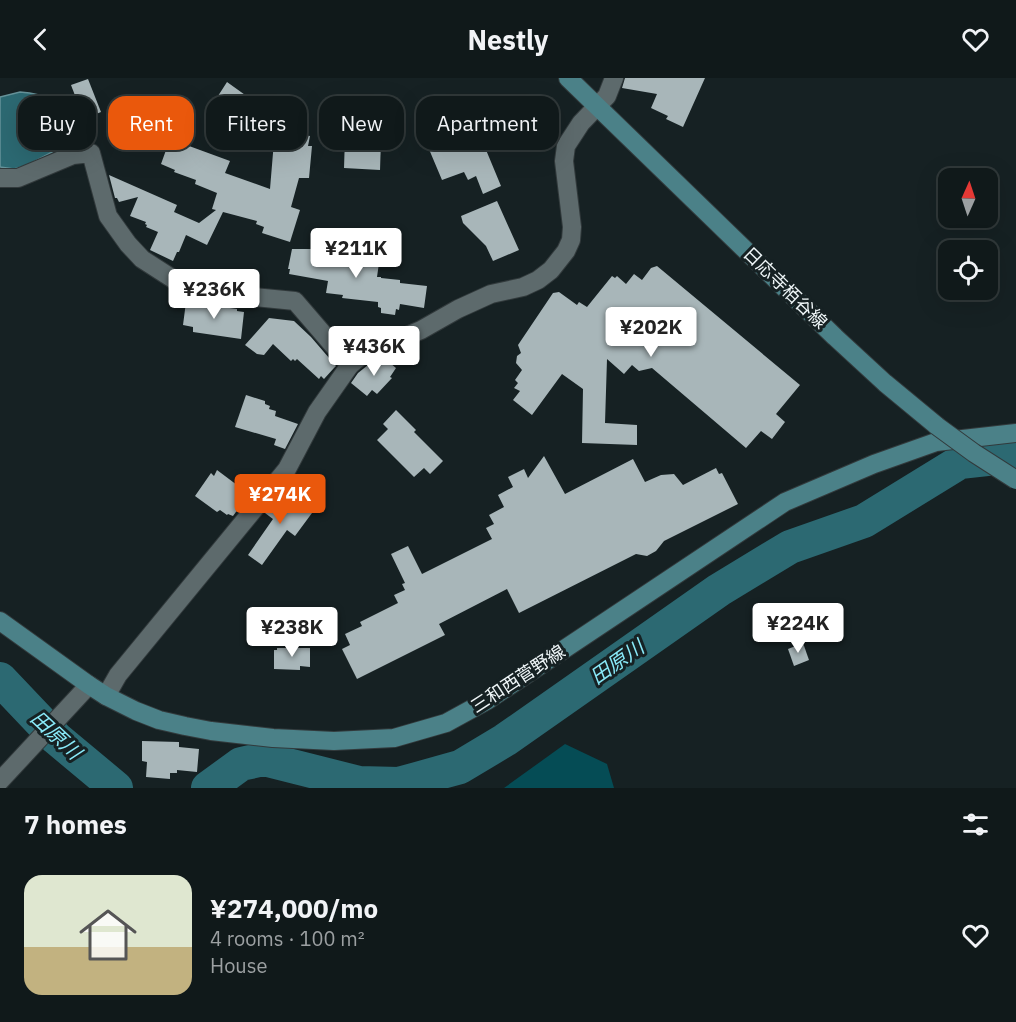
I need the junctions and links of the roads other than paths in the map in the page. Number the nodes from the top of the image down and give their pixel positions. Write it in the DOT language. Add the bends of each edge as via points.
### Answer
graph roads {
  1 [pos="568,78"];
  2 [pos="614,78"];
  3 [pos="597,106"];
  4 [pos="0,178"];
  5 [pos="350,365"];
  6 [pos="1016,433"];
  7 [pos="1016,480"];
  8 [pos="0,621"];
  9 [pos="89,685"];
  10 [pos="106,696"];
  11 [pos="0,781"];
  1 -- 3 [label="main road, 日応寺栢谷線"];
  2 -- 3 [label="street" via="607,96"];
  3 -- 5 [label="street" via="580,123 566,146 571,240 551,270 523,287 491,294 458,309 362,355"];
  3 -- 7 [label="main road, 日応寺栢谷線, bridge" via="885,383 937,426"];
  4 -- 5 [label="street" via="18,178 73,155 91,153 108,216 142,259 201,292 295,301"];
  5 -- 10 [label="street" via="317,412 287,469 118,675"];
  6 -- 10 [label="main road, 三和西菅野線" via="936,442 785,502 488,700 446,723 394,738 273,738 185,726 151,717"];
  8 -- 9 [label="main road, 三和西菅野線"];
  9 -- 10 [label="main road, 三和西菅野線"];
  9 -- 11 [label="street"];
}
